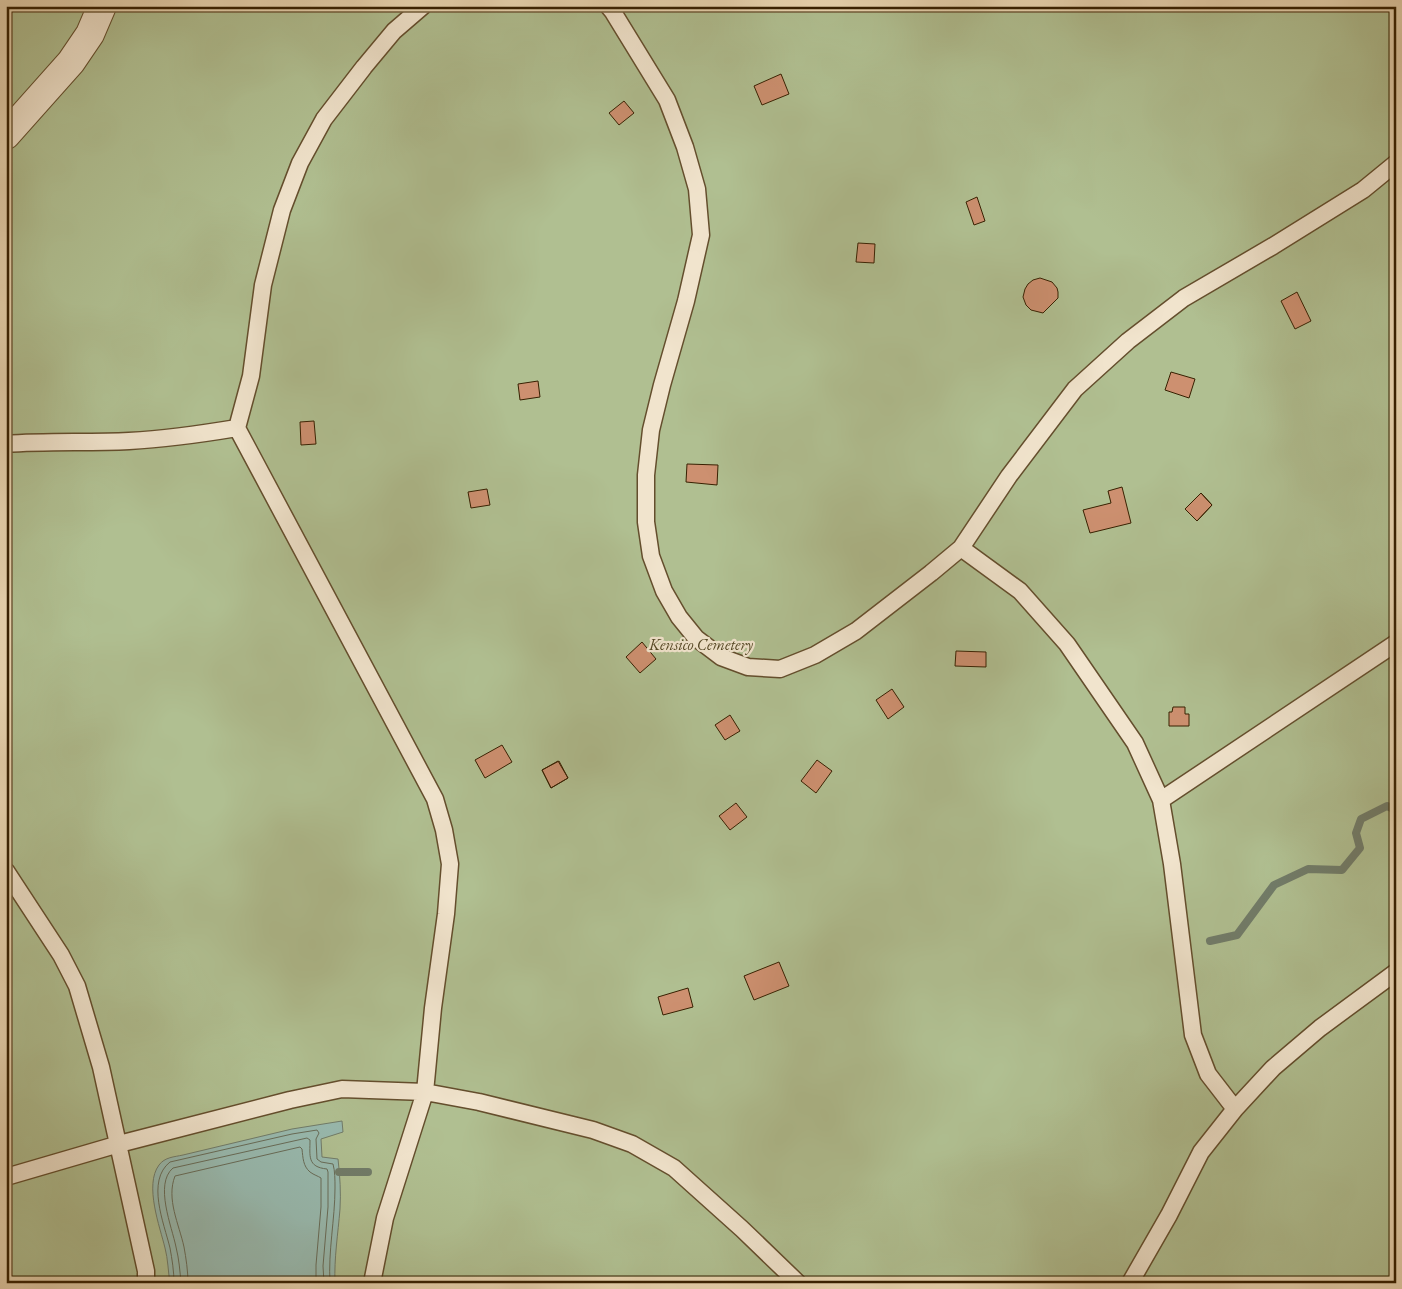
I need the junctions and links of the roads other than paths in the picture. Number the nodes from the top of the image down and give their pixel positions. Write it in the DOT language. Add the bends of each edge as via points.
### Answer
graph roads {
  1 [pos="102,6"];
  2 [pos="423,6"];
  3 [pos="608,6"];
  4 [pos="6,135"];
  5 [pos="1396,163"];
  6 [pos="236,428"];
  7 [pos="6,444"];
  8 [pos="961,548"];
  9 [pos="1396,643"];
  10 [pos="1161,800"];
  11 [pos="6,871"];
  12 [pos="1396,972"];
  13 [pos="425,1092"];
  14 [pos="1235,1110"];
  15 [pos="119,1144"];
  16 [pos="6,1177"];
  17 [pos="146,1283"];
  18 [pos="372,1283"];
  19 [pos="798,1283"];
  20 [pos="1130,1283"];
  1 -- 4 [label="street" via="90,34 70,62"];
  2 -- 6 [label="lane" via="394,31 364,67 324,119 300,163 282,210 263,285 251,376"];
  3 -- 8 [label="lane" via="667,100 697,189 700,235 686,301 651,430 646,475 646,522 651,556 664,591 679,617 696,638 721,656 748,666 780,668 816,655 856,631"];
  5 -- 8 [label="lane" via="1363,190 1184,298 1128,341 1075,389 1009,476"];
  6 -- 7 [label="lane" via="128,441"];
  6 -- 13 [label="lane" via="435,799 444,830 450,864"];
  8 -- 10 [label="lane" via="1020,591 1067,644 1135,742"];
  9 -- 10 [label="lane"];
  10 -- 14 [label="lane" via="1193,1035 1208,1074"];
  11 -- 15 [label="lane" via="77,986"];
  12 -- 14 [label="lane" via="1320,1028 1273,1068"];
  13 -- 15 [label="lane" via="342,1089"];
  13 -- 18 [label="lane" via="385,1218"];
  13 -- 19 [label="lane" via="593,1130 632,1144 674,1168"];
  14 -- 20 [label="lane" via="1201,1152 1170,1215"];
  15 -- 16 [label="lane"];
  15 -- 17 [label="lane"];
}
